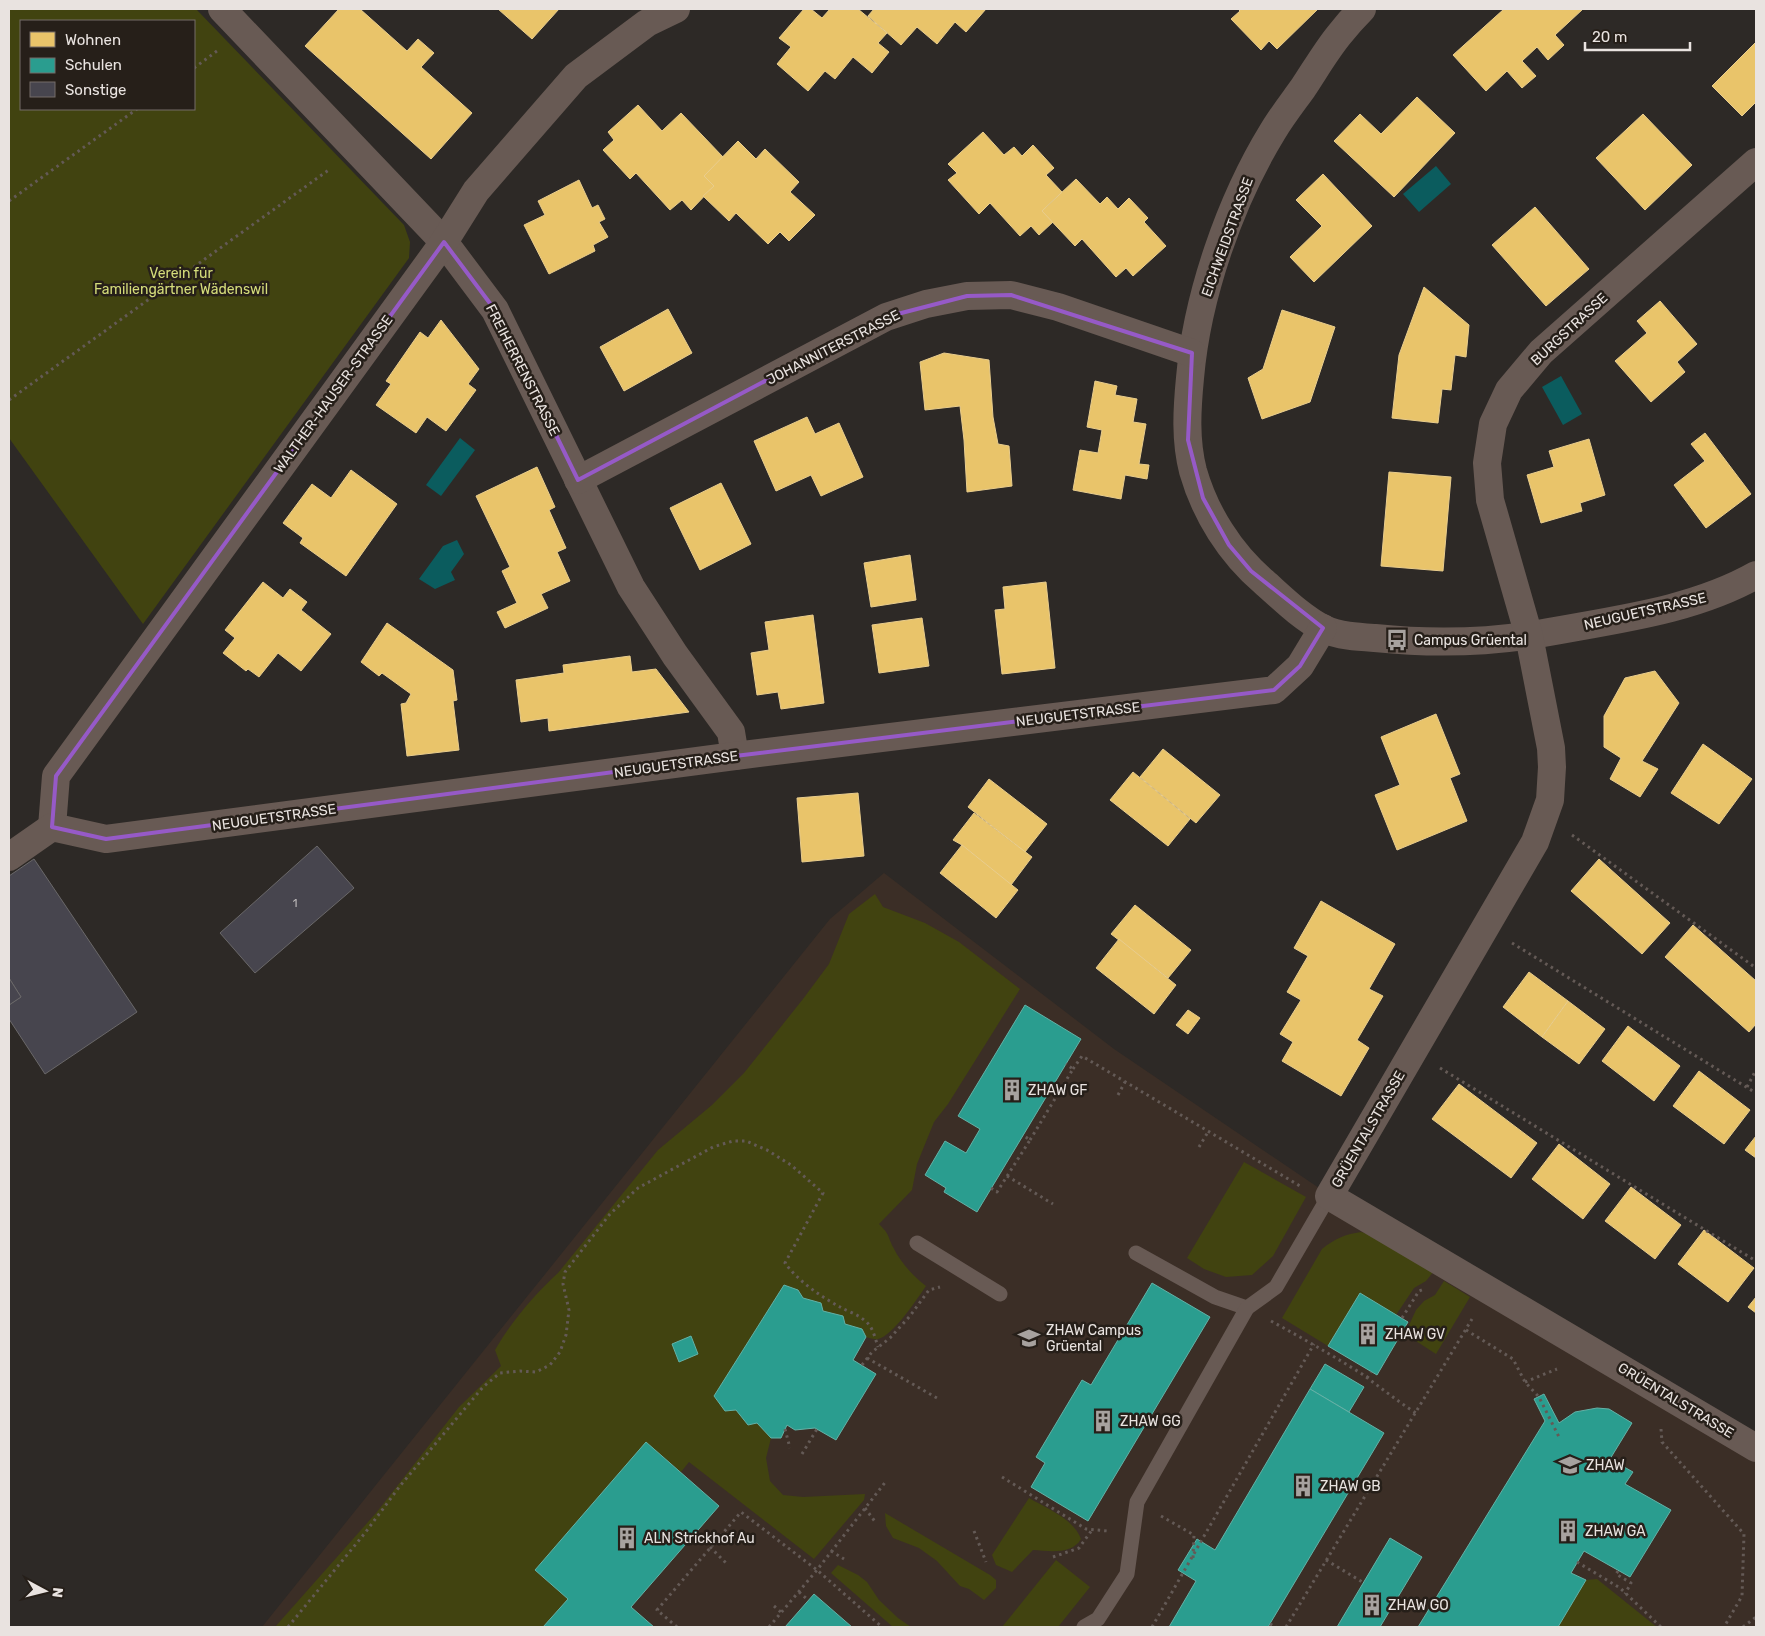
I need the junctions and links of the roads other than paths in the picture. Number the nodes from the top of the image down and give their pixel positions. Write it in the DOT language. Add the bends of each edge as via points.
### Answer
graph roads {
  1 [pos="222,9"];
  2 [pos="676,9"];
  3 [pos="1362,9"];
  4 [pos="1756,162"];
  5 [pos="444,242"];
  6 [pos="1192,352"];
  7 [pos="578,480"];
  8 [pos="1756,575"];
  9 [pos="1323,628"];
  10 [pos="1529,636"];
  11 [pos="735,756"];
  12 [pos="52,827"];
  13 [pos="9,857"];
  14 [pos="1327,1199"];
  15 [pos="917,1243"];
  16 [pos="1136,1253"];
  17 [pos="1000,1294"];
  18 [pos="1247,1308"];
  19 [pos="1756,1448"];
  20 [pos="1084,1627"];
  1 -- 5 [label="street, FREIHERRENSTRASSE"];
  2 -- 5 [label="street, WALTHER-HAUSER-STRASSE" via="647,23 576,76 476,191"];
  3 -- 6 [label="street, EICHWEIDSTRASSE" via="1333,42 1273,132 1248,177 1212,270"];
  4 -- 10 [label="street, BURGSTRASSE" via="1541,352 1509,390 1493,424 1487,462 1490,500"];
  5 -- 7 [label="street, FREIHERRENSTRASSE" via="495,310"];
  5 -- 12 [label="street, WALTHER-HAUSER-STRASSE" via="56,776"];
  6 -- 7 [label="street, JOHANNITERSTRASSE" via="1058,307 1011,295 967,296 926,304 886,317"];
  6 -- 9 [label="street, EICHWEIDSTRASSE" via="1188,440 1203,498 1229,544 1251,571"];
  7 -- 11 [label="street, FREIHERRENSTRASSE" via="631,588 675,656 731,732"];
  8 -- 10 [label="street, NEUGUETSTRASSE" via="1716,594 1663,609"];
  9 -- 10 [label="street, EICHWEIDSTRASSE" via="1338,634 1419,641 1475,642"];
  9 -- 11 [label="street, NEUGUETSTRASSE" via="1300,666 1274,690"];
  10 -- 14 [label="street, GRÜENTALSTRASSE" via="1552,767 1550,800 1535,842"];
  11 -- 12 [label="street, NEUGUETSTRASSE" via="106,839"];
  12 -- 13 [label="street"];
  14 -- 18 [label="lane" via="1276,1288"];
  14 -- 19 [label="street, GRÜENTALSTRASSE" via="1489,1290"];
  15 -- 17 [label="lane"];
  16 -- 18 [label="lane" via="1215,1298"];
  18 -- 20 [label="lane" via="1137,1502 1128,1574 1098,1619"];
}
